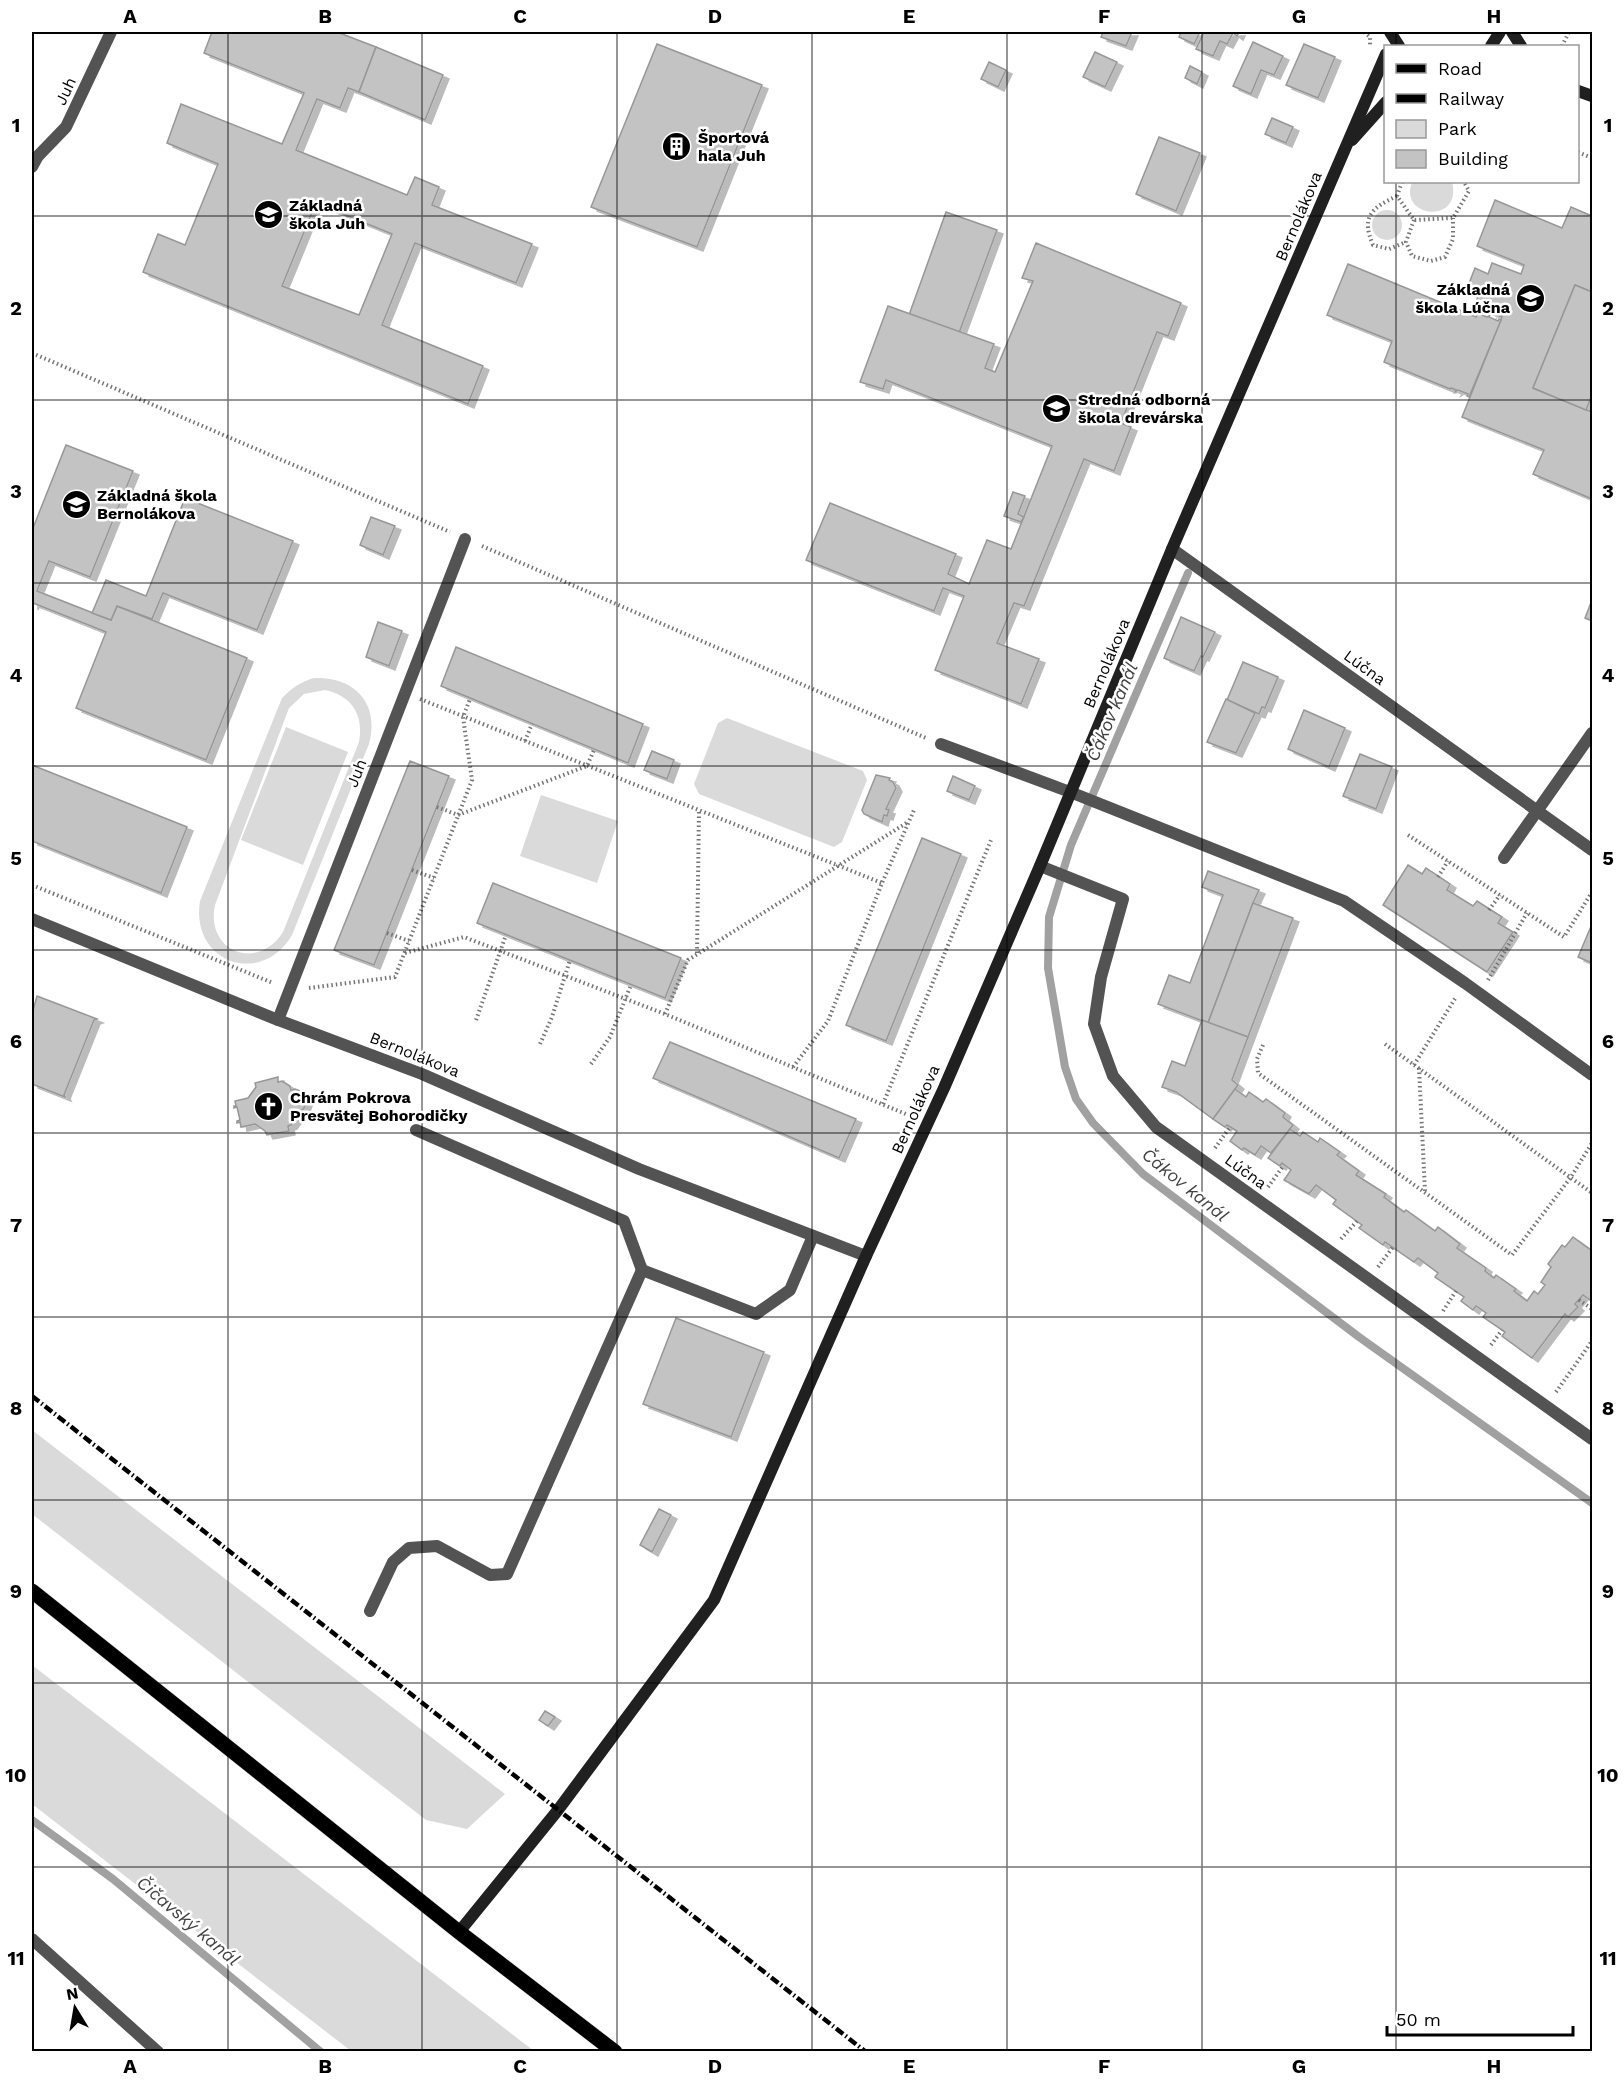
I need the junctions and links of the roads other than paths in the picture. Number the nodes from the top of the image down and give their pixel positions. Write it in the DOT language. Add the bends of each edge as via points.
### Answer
graph roads {
  1 [pos="111,32"];
  2 [pos="1500,32"];
  3 [pos="1512,32"];
  4 [pos="1492,45"];
  5 [pos="1520,45"];
  6 [pos="1384,59"];
  7 [pos="1384,104"];
  8 [pos="1346,147"];
  9 [pos="34,158"];
  10 [pos="465,539"];
  11 [pos="1172,549"];
  12 [pos="1593,733"];
  13 [pos="941,744"];
  14 [pos="1070,792"];
  15 [pos="1538,812"];
  16 [pos="1593,850"];
  17 [pos="1504,858"];
  18 [pos="1040,866"];
  19 [pos="32,919"];
  20 [pos="278,1020"];
  21 [pos="1593,1075"];
  22 [pos="416,1130"];
  23 [pos="813,1236"];
  24 [pos="866,1256"];
  25 [pos="642,1270"];
  26 [pos="1593,1439"];
  27 [pos="32,1591"];
  28 [pos="370,1611"];
  29 [pos="459,1932"];
  30 [pos="32,1939"];
  31 [pos="158,2052"];
  32 [pos="615,2052"];
  1 -- 9 [label="street, Juh" via="66,127"];
  2 -- 4 [label="street"];
  3 -- 5 [label="street"];
  6 -- 8 [label="street, Bernolákova"];
  7 -- 8 [label="street"];
  8 -- 11 [label="street, Bernolákova"];
  10 -- 20 [label="street, Juh"];
  11 -- 14 [label="street, Bernolákova"];
  11 -- 15 [label="street, Lúčna"];
  12 -- 15 [label="street"];
  13 -- 14 [label="street"];
  14 -- 18 [label="street, Bernolákova"];
  14 -- 21 [label="street" via="1344,901"];
  15 -- 16 [label="street, Lúčna"];
  15 -- 17 [label="street"];
  18 -- 24 [label="street, Bernolákova"];
  18 -- 26 [label="street, Lúčna" via="1123,899 1101,977 1094,1024 1113,1076 1156,1127"];
  19 -- 20 [label="street, Bernolákova"];
  20 -- 23 [label="street, Bernolákova" via="422,1074 639,1168"];
  22 -- 25 [label="street" via="624,1221"];
  23 -- 24 [label="street, Bernolákova"];
  23 -- 25 [label="street" via="790,1290 756,1314"];
  24 -- 29 [label="street" via="714,1600 558,1810"];
  25 -- 28 [label="street" via="507,1574 490,1575 437,1546 410,1548 393,1562"];
  27 -- 29 [label="main road"];
  29 -- 32 [label="main road"];
  30 -- 31 [label="street"];
}
